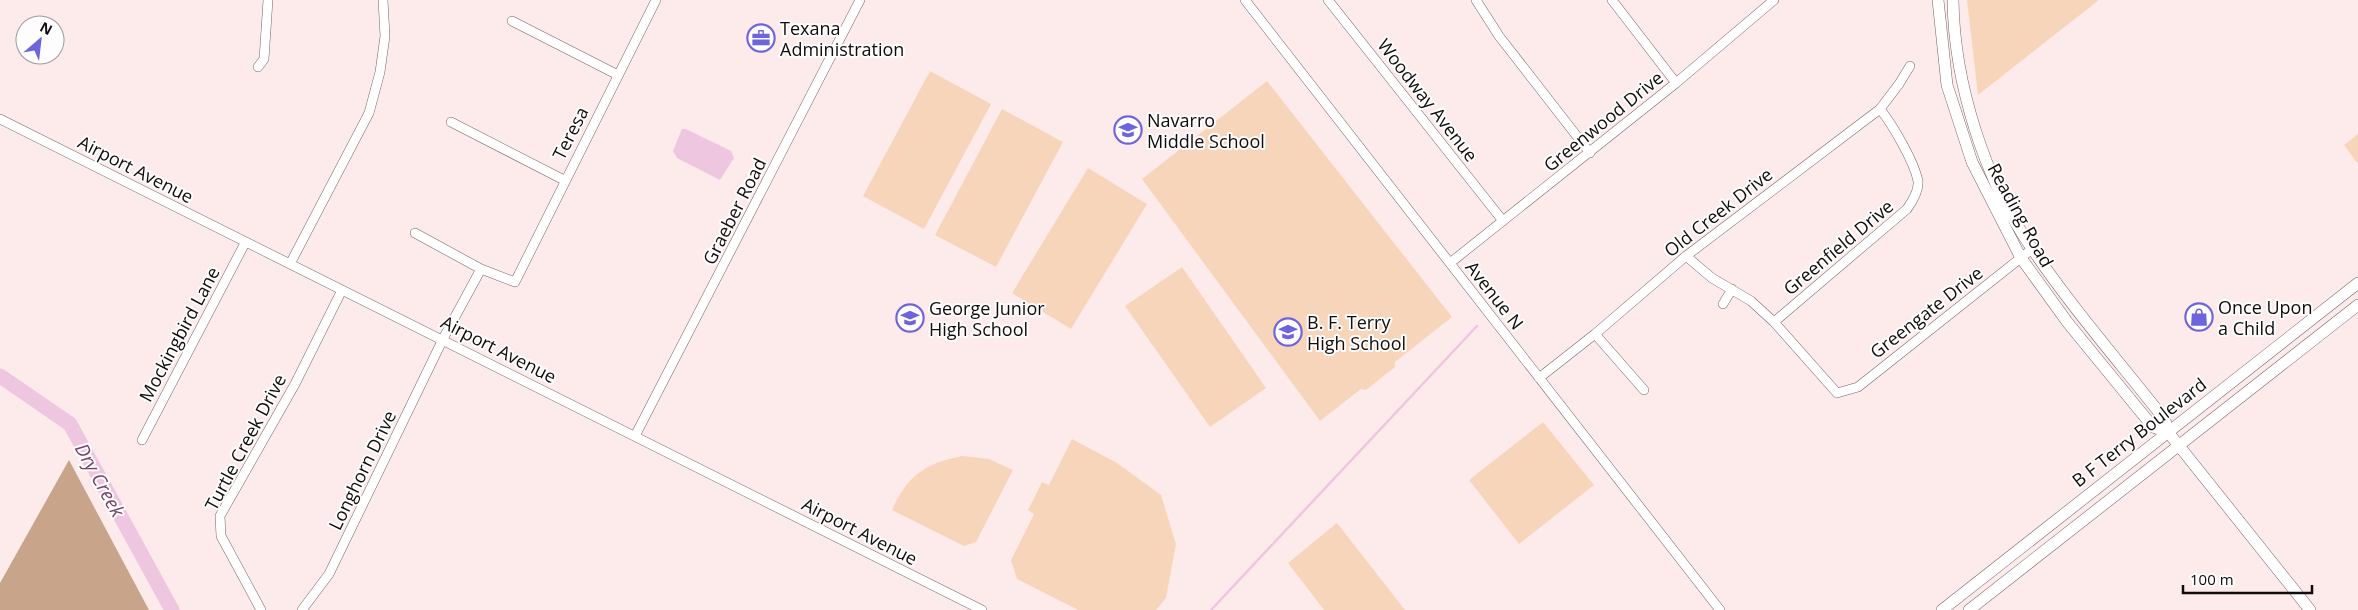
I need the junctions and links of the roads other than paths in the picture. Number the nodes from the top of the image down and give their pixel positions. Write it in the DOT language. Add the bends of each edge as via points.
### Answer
graph roads {
  1 [pos="268,0"];
  2 [pos="383,0"];
  3 [pos="656,0"];
  4 [pos="1245,0"];
  5 [pos="1328,0"];
  6 [pos="1476,0"];
  7 [pos="1612,0"];
  8 [pos="1774,0"];
  9 [pos="1938,0"];
  10 [pos="1953,0"];
  11 [pos="855,1"];
  12 [pos="512,21"];
  13 [pos="1910,66"];
  14 [pos="258,67"];
  15 [pos="618,74"];
  16 [pos="1676,83"];
  17 [pos="1880,109"];
  18 [pos="0,119"];
  19 [pos="451,122"];
  20 [pos="1590,154"];
  21 [pos="564,180"];
  22 [pos="1503,221"];
  23 [pos="415,233"];
  24 [pos="245,242"];
  25 [pos="2032,249"];
  26 [pos="1686,256"];
  27 [pos="2021,258"];
  28 [pos="1450,263"];
  29 [pos="290,264"];
  30 [pos="481,269"];
  31 [pos="2358,283"];
  32 [pos="342,290"];
  33 [pos="1732,290"];
  34 [pos="1723,304"];
  35 [pos="2358,305"];
  36 [pos="1774,322"];
  37 [pos="1595,334"];
  38 [pos="443,339"];
  39 [pos="1539,378"];
  40 [pos="1644,390"];
  41 [pos="2168,432"];
  42 [pos="635,436"];
  43 [pos="142,440"];
  44 [pos="2178,446"];
  45 [pos="261,610"];
  46 [pos="302,610"];
  47 [pos="982,610"];
  48 [pos="1720,610"];
  49 [pos="1942,610"];
  50 [pos="1970,610"];
  51 [pos="2310,610"];
  1 -- 14 [label="street" via="264,53"];
  2 -- 29 [label="street" via="385,36 369,113"];
  3 -- 15 [label="street, Teresa"];
  4 -- 28 [label="street, Avenue N"];
  5 -- 22 [label="street, Woodway Avenue"];
  6 -- 20 [label="street" via="1499,36"];
  7 -- 16 [label="street"];
  8 -- 16 [label="street, Greenwood Drive"];
  9 -- 27 [label="main road, Reading Road" via="1947,85 1969,154"];
  10 -- 25 [label="main road, Reading Road" via="1959,62 1969,107 1992,174"];
  11 -- 42 [label="street, Graeber Road"];
  12 -- 15 [label="street"];
  13 -- 17 [label="street, Old Creek Drive"];
  15 -- 21 [label="street, Teresa"];
  16 -- 20 [label="street, Greenwood Drive"];
  17 -- 26 [label="street, Old Creek Drive"];
  17 -- 36 [label="street, Greenfield Drive" via="1895,127 1918,182 1916,191 1907,209"];
  18 -- 24 [label="street, Airport Avenue"];
  19 -- 21 [label="street"];
  20 -- 22 [label="street, Greenwood Drive"];
  21 -- 30 [label="street, Teresa" via="515,282"];
  22 -- 28 [label="street, Greenwood Drive"];
  23 -- 30 [label="street"];
  24 -- 29 [label="street, Airport Avenue"];
  24 -- 43 [label="street, Mockingbird Lane"];
  25 -- 27 [label="street, Greengate Drive"];
  25 -- 41 [label="main road, Reading Road" via="2165,420"];
  26 -- 33 [label="street"];
  26 -- 37 [label="street, Old Creek Drive"];
  27 -- 36 [label="street, Greengate Drive" via="1858,387 1837,393"];
  27 -- 41 [label="main road, Reading Road" via="2068,323 2153,427"];
  28 -- 39 [label="street, Avenue N"];
  29 -- 32 [label="street, Airport Avenue"];
  30 -- 38 [label="street, Longhorn Drive"];
  31 -- 41 [label="main road, B F Terry Boulevard"];
  32 -- 38 [label="street, Airport Avenue"];
  32 -- 45 [label="street, Turtle Creek Drive" via="295,384 220,516 220,536"];
  33 -- 34 [label="street"];
  33 -- 36 [label="street" via="1751,300"];
  35 -- 44 [label="main road, B F Terry Boulevard"];
  37 -- 39 [label="street, Old Creek Drive"];
  37 -- 40 [label="street"];
  38 -- 42 [label="street, Airport Avenue"];
  38 -- 46 [label="street, Longhorn Drive" via="329,574"];
  39 -- 48 [label="street, Avenue N"];
  41 -- 44 [label="main road, Reading Road"];
  41 -- 49 [label="main road, B F Terry Boulevard"];
  42 -- 47 [label="street, Airport Avenue"];
  44 -- 50 [label="main road, B F Terry Boulevard"];
  44 -- 51 [label="main road, Reading Road"];
}
